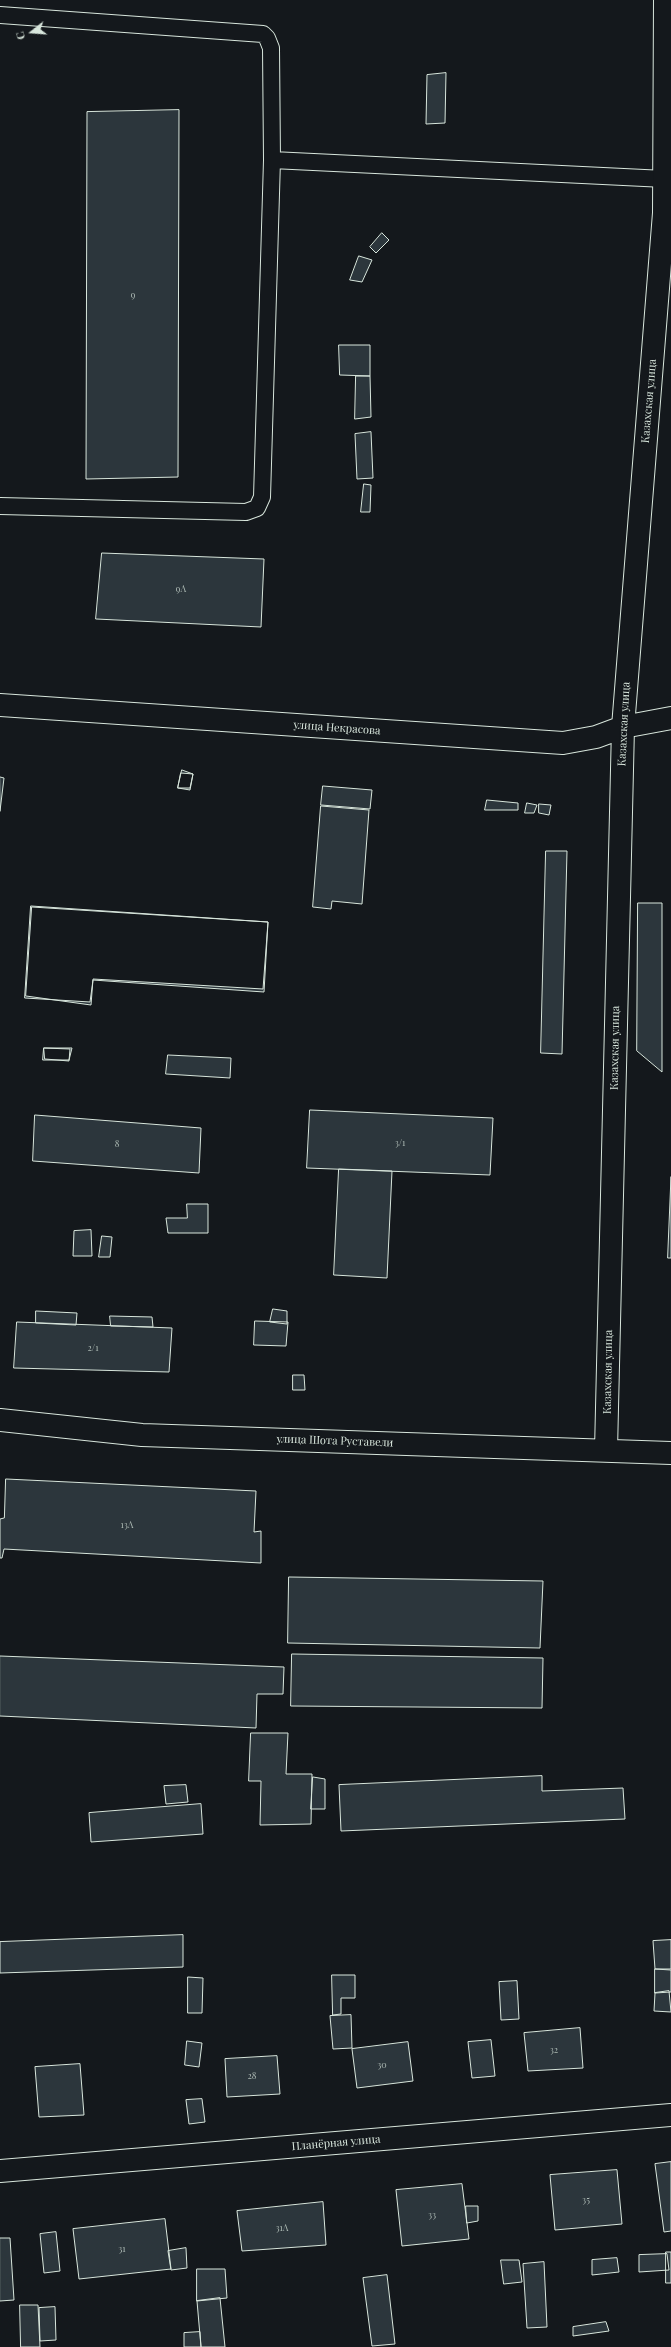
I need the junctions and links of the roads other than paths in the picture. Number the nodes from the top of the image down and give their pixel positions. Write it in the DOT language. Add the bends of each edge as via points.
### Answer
graph roads {
  1 [pos="665,0"];
  2 [pos="0,15"];
  3 [pos="272,160"];
  4 [pos="665,179"];
  5 [pos="668,213"];
  6 [pos="0,506"];
  7 [pos="0,705"];
  8 [pos="671,718"];
  9 [pos="623,727"];
  10 [pos="0,1420"];
  11 [pos="606,1450"];
  12 [pos="671,1454"];
  13 [pos="671,2116"];
  14 [pos="0,2171"];
  1 -- 4 [label="street, Казахская улица"];
  2 -- 3 [label="lane" via="263,34 271,48"];
  3 -- 4 [label="lane"];
  3 -- 6 [label="lane" via="262,497 257,508 246,512"];
  4 -- 5 [label="street, Казахская улица"];
  5 -- 9 [label="street, Казахская улица"];
  7 -- 9 [label="street, улица Некрасова" via="564,743 596,738"];
  8 -- 9 [label="street, улица Некрасова"];
  9 -- 11 [label="street, Казахская улица"];
  10 -- 11 [label="street, улица Шота Руставели" via="142,1435"];
  11 -- 12 [label="street, улица Шота Руставели"];
  13 -- 14 [label="street, Планёрная улица"];
}
